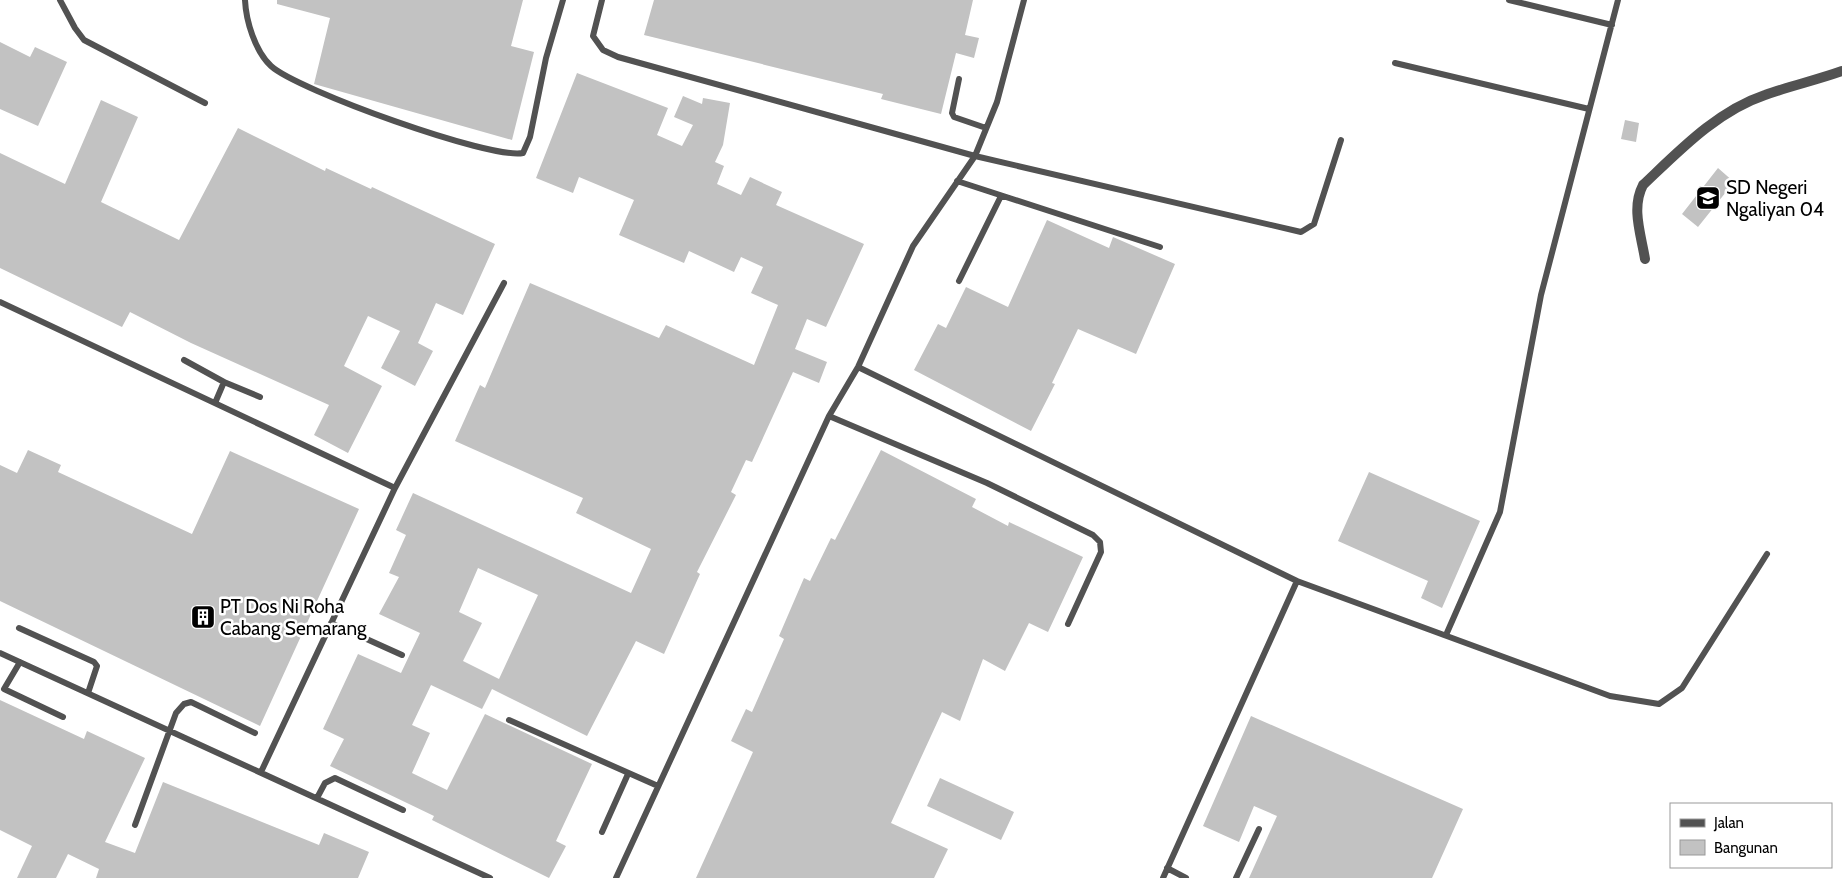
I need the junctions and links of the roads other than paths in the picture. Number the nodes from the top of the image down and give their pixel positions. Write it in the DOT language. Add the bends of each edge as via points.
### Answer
graph roads {
  1 [pos="60,0"];
  2 [pos="245,0"];
  3 [pos="562,0"];
  4 [pos="602,0"];
  5 [pos="1024,0"];
  6 [pos="1509,0"];
  7 [pos="1618,0"];
  8 [pos="1612,25"];
  9 [pos="1396,63"];
  10 [pos="1842,71"];
  11 [pos="959,79"];
  12 [pos="205,103"];
  13 [pos="1589,109"];
  14 [pos="986,128"];
  15 [pos="1341,140"];
  16 [pos="974,156"];
  17 [pos="957,181"];
  18 [pos="1001,196"];
  19 [pos="1160,247"];
  20 [pos="1645,259"];
  21 [pos="959,281"];
  22 [pos="504,283"];
  23 [pos="0,302"];
  24 [pos="184,360"];
  25 [pos="858,367"];
  26 [pos="224,382"];
  27 [pos="260,397"];
  28 [pos="215,403"];
  29 [pos="829,416"];
  30 [pos="395,488"];
  31 [pos="1768,554"];
  32 [pos="1298,581"];
  33 [pos="332,623"];
  34 [pos="1068,624"];
  35 [pos="19,628"];
  36 [pos="1446,635"];
  37 [pos="0,653"];
  38 [pos="402,655"];
  39 [pos="20,662"];
  40 [pos="2,688"];
  41 [pos="88,693"];
  42 [pos="63,717"];
  43 [pos="509,720"];
  44 [pos="169,731"];
  45 [pos="255,733"];
  46 [pos="262,772"];
  47 [pos="628,774"];
  48 [pos="658,786"];
  49 [pos="317,798"];
  50 [pos="402,810"];
  51 [pos="135,825"];
  52 [pos="1259,829"];
  53 [pos="602,832"];
  54 [pos="1167,868"];
  55 [pos="490,878"];
  56 [pos="616,878"];
  57 [pos="1162,878"];
  58 [pos="1186,878"];
  59 [pos="1236,878"];
  1 -- 12 [label="lane" via="84,40"];
  2 -- 3 [label="lane" via="249,26 258,48 270,65 290,79 330,98 376,114 515,155 523,153 530,137"];
  4 -- 16 [label="lane" via="593,36 602,50 618,57"];
  5 -- 14 [label="lane" via="997,102"];
  6 -- 8 [label="lane"];
  7 -- 8 [label="lane"];
  8 -- 13 [label="lane"];
  9 -- 13 [label="lane"];
  10 -- 20 [label="street" via="1764,95 1733,110 1709,126 1643,185 1636,208"];
  11 -- 14 [label="lane" via="952,113 954,117"];
  13 -- 36 [label="lane" via="1541,295 1500,512"];
  14 -- 16 [label="lane"];
  15 -- 16 [label="lane" via="1314,224 1301,232"];
  16 -- 17 [label="lane"];
  17 -- 18 [label="lane"];
  17 -- 25 [label="lane" via="912,246"];
  18 -- 19 [label="lane"];
  18 -- 21 [label="lane"];
  22 -- 30 [label="lane"];
  23 -- 28 [label="lane"];
  24 -- 26 [label="lane"];
  25 -- 29 [label="lane"];
  25 -- 32 [label="lane"];
  26 -- 27 [label="lane"];
  26 -- 28 [label="lane"];
  28 -- 30 [label="lane"];
  29 -- 34 [label="lane" via="987,483 1094,535 1100,542 1101,552"];
  29 -- 48 [label="lane"];
  30 -- 33 [label="lane"];
  31 -- 36 [label="lane" via="1682,688 1659,704 1610,696"];
  32 -- 36 [label="lane"];
  32 -- 54 [label="lane"];
  33 -- 38 [label="lane"];
  33 -- 46 [label="lane"];
  35 -- 41 [label="lane" via="94,662 96,676"];
  37 -- 39 [label="lane"];
  39 -- 40 [label="lane"];
  39 -- 41 [label="lane"];
  40 -- 42 [label="lane"];
  41 -- 44 [label="lane"];
  43 -- 47 [label="lane"];
  44 -- 45 [label="lane" via="176,713 184,704 191,702"];
  44 -- 46 [label="lane"];
  44 -- 51 [label="lane"];
  46 -- 49 [label="lane"];
  47 -- 48 [label="lane"];
  47 -- 53 [label="lane"];
  48 -- 56 [label="lane"];
  49 -- 50 [label="lane" via="325,783 336,778"];
  49 -- 55 [label="lane"];
  52 -- 59 [label="lane"];
  54 -- 57 [label="lane"];
  54 -- 58 [label="lane"];
}
